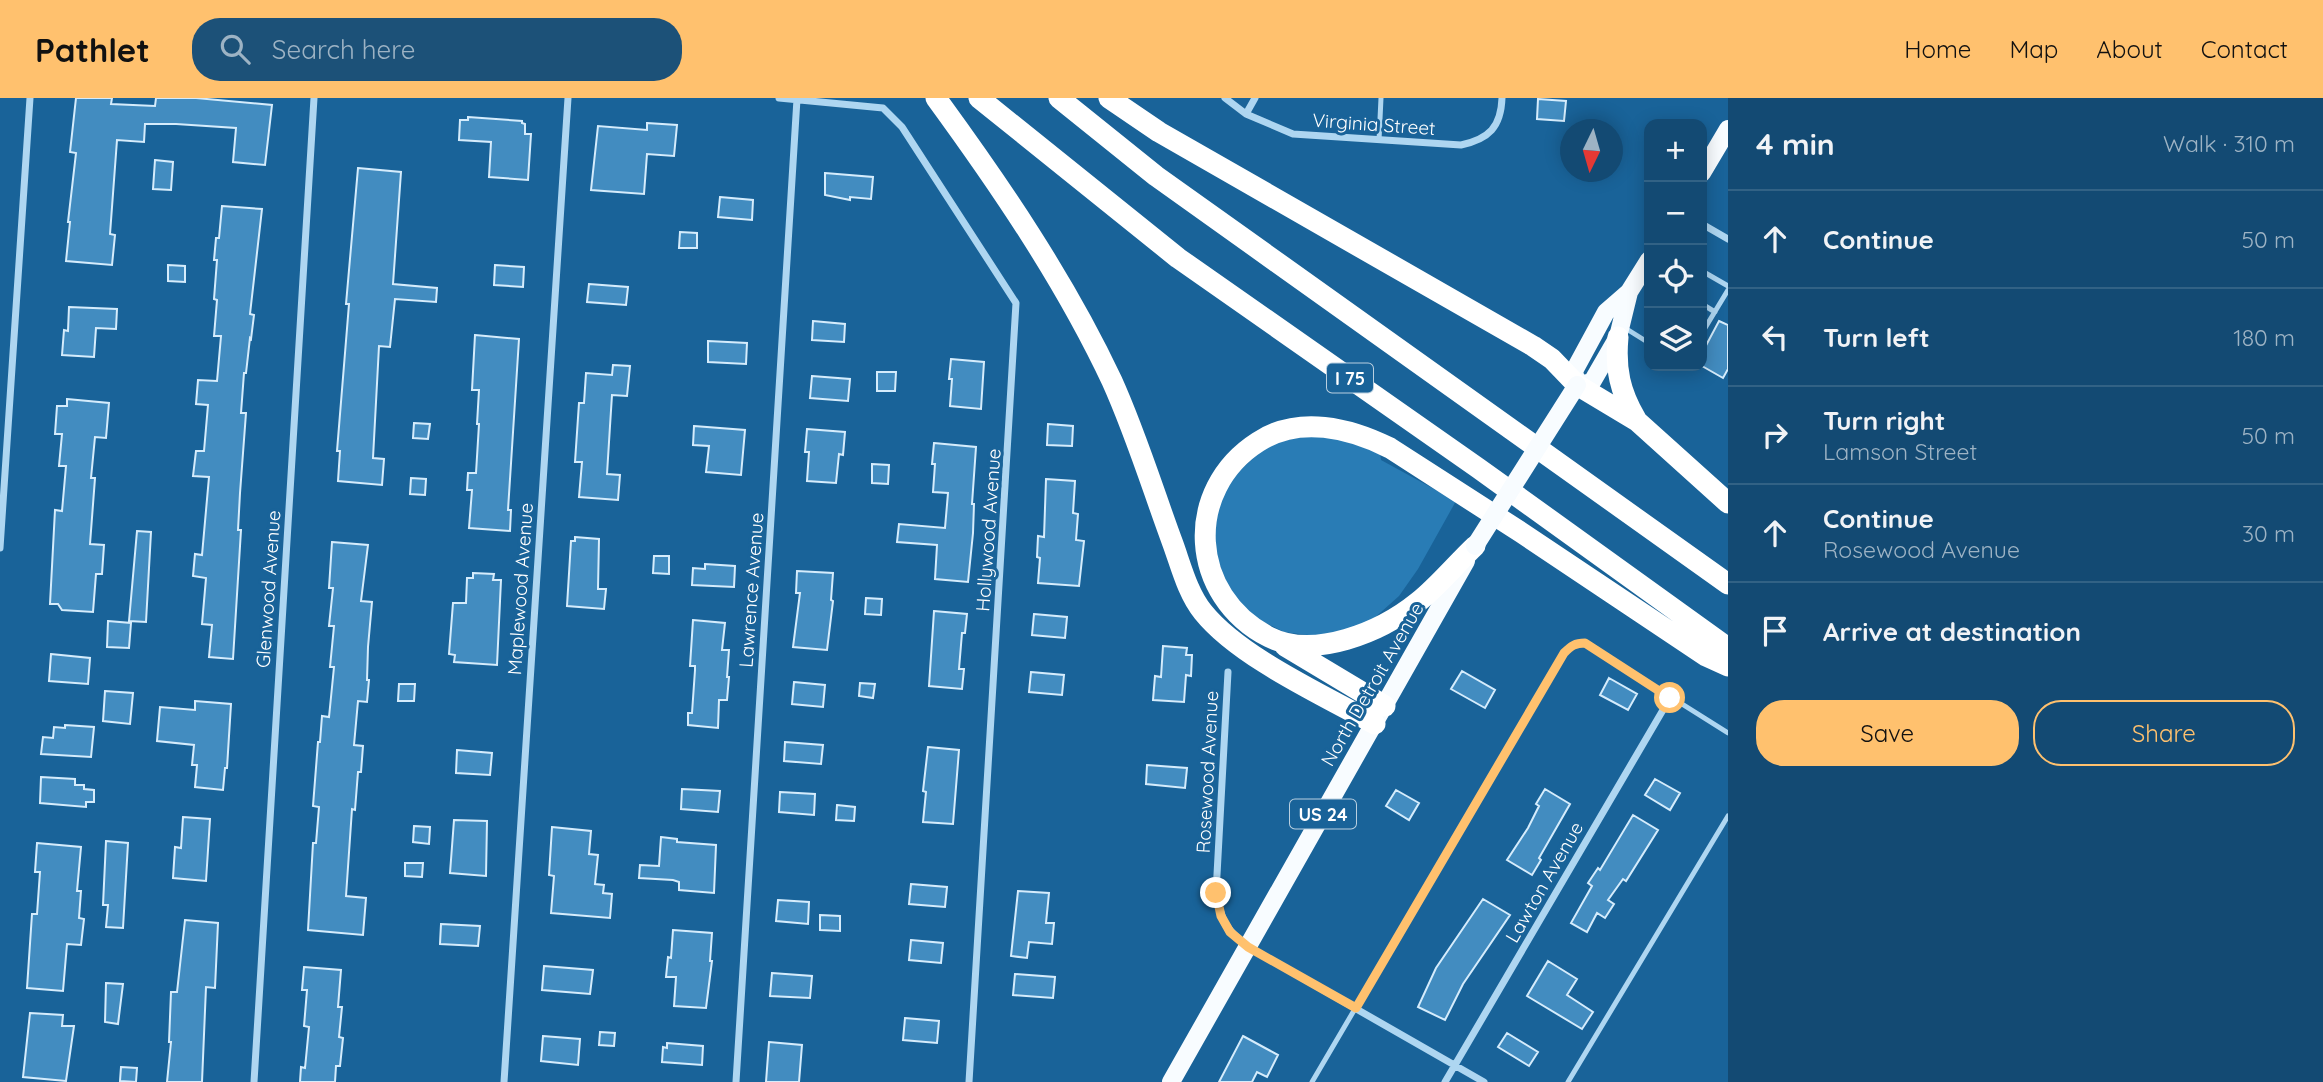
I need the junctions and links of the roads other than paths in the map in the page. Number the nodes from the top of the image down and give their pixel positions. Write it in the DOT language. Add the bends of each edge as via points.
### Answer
graph roads {
  1 [pos="30,98"];
  2 [pos="314,98"];
  3 [pos="568,98"];
  4 [pos="779,98"];
  5 [pos="936,98"];
  6 [pos="979,98"];
  7 [pos="1059,98"];
  8 [pos="1109,98"];
  9 [pos="1226,98"];
  10 [pos="1255,98"];
  11 [pos="1381,98"];
  12 [pos="1502,98"];
  13 [pos="797,99"];
  14 [pos="1246,114"];
  15 [pos="1728,129"];
  16 [pos="1379,140"];
  17 [pos="1707,165"];
  18 [pos="1707,227"];
  19 [pos="1728,239"];
  20 [pos="1644,268"];
  21 [pos="1707,274"];
  22 [pos="1728,288"];
  23 [pos="1629,292"];
  24 [pos="1707,307"];
  25 [pos="1715,312"];
  26 [pos="1707,325"];
  27 [pos="1619,331"];
  28 [pos="1644,340"];
  29 [pos="1577,385"];
  30 [pos="1637,421"];
  31 [pos="1728,503"];
  32 [pos="1475,546"];
  33 [pos="0,548"];
  34 [pos="1728,584"];
  35 [pos="1270,638"];
  36 [pos="1728,648"];
  37 [pos="1728,666"];
  38 [pos="1228,672"];
  39 [pos="1670,698"];
  40 [pos="1380,715"];
  41 [pos="1728,733"];
  42 [pos="1728,816"];
  43 [pos="1248,947"];
  44 [pos="1356,1008"];
  45 [pos="1455,1064"];
  46 [pos="254,1082"];
  47 [pos="504,1082"];
  48 [pos="736,1082"];
  49 [pos="969,1082"];
  50 [pos="1171,1082"];
  51 [pos="1312,1082"];
  52 [pos="1445,1082"];
  53 [pos="1485,1082"];
  54 [pos="1568,1082"];
  1 -- 33 [label="street"];
  2 -- 46 [label="street, Glenwood Avenue"];
  3 -- 47 [label="street, Maplewood Avenue"];
  4 -- 13 [label="street"];
  5 -- 40 [label="highway" via="982,160 1088,333 1131,426 1201,610 1224,635 1284,673"];
  6 -- 36 [label="highway, I 75" via="1178,258"];
  7 -- 34 [label="highway, I 75" via="1156,176"];
  8 -- 29 [label="highway" via="1159,132 1533,346"];
  9 -- 14 [label="street, Virginia Street"];
  10 -- 14 [label="street"];
  11 -- 16 [label="lane"];
  12 -- 16 [label="street, Virginia Street" via="1498,121 1478,142"];
  13 -- 48 [label="street, Lawrence Avenue"];
  13 -- 49 [label="street, Hollywood Avenue" via="883,108 902,127 1016,303"];
  14 -- 16 [label="street, Virginia Street" via="1293,134"];
  15 -- 17 [label="main road"];
  18 -- 19 [label="street"];
  20 -- 23 [label="main road, North Detroit Avenue / US 24"];
  21 -- 22 [label="lane"];
  22 -- 25 [label="lane"];
  23 -- 27 [label="main road, North Detroit Avenue / US 24"];
  23 -- 29 [label="main road, North Detroit Avenue / US 24" via="1606,312 1574,371"];
  24 -- 25 [label="lane"];
  25 -- 26 [label="lane"];
  27 -- 28 [label="lane"];
  27 -- 29 [label="main road, North Detroit Avenue / US 24" via="1592,382"];
  27 -- 30 [label="highway" via="1619,380"];
  29 -- 30 [label="highway"];
  29 -- 32 [label="main road, North Detroit Avenue / US 24, bridge"];
  30 -- 31 [label="highway"];
  32 -- 35 [label="highway" via="1417,603 1353,638 1303,646"];
  32 -- 40 [label="main road, North Detroit Avenue / US 24"];
  35 -- 37 [label="highway" via="1225,601 1210,571 1205,515 1216,485 1242,452 1266,436 1291,428 1320,427 1347,431 1390,449"];
  35 -- 40 [label="highway"];
  38 -- 43 [label="street, Rosewood Avenue" via="1216,893 1230,932"];
  39 -- 41 [label="lane"];
  39 -- 44 [label="lane" via="1585,643 1570,646"];
  39 -- 45 [label="street, Lawton Avenue"];
  40 -- 43 [label="main road, North Detroit Avenue / US 24"];
  42 -- 54 [label="lane"];
  43 -- 44 [label="street, Rosewood Avenue"];
  43 -- 50 [label="main road, North Detroit Avenue / US 24"];
  44 -- 45 [label="street, Rosewood Avenue"];
  44 -- 51 [label="lane"];
  45 -- 52 [label="street, Lawton Avenue"];
  45 -- 53 [label="street, Rosewood Avenue"];
}
